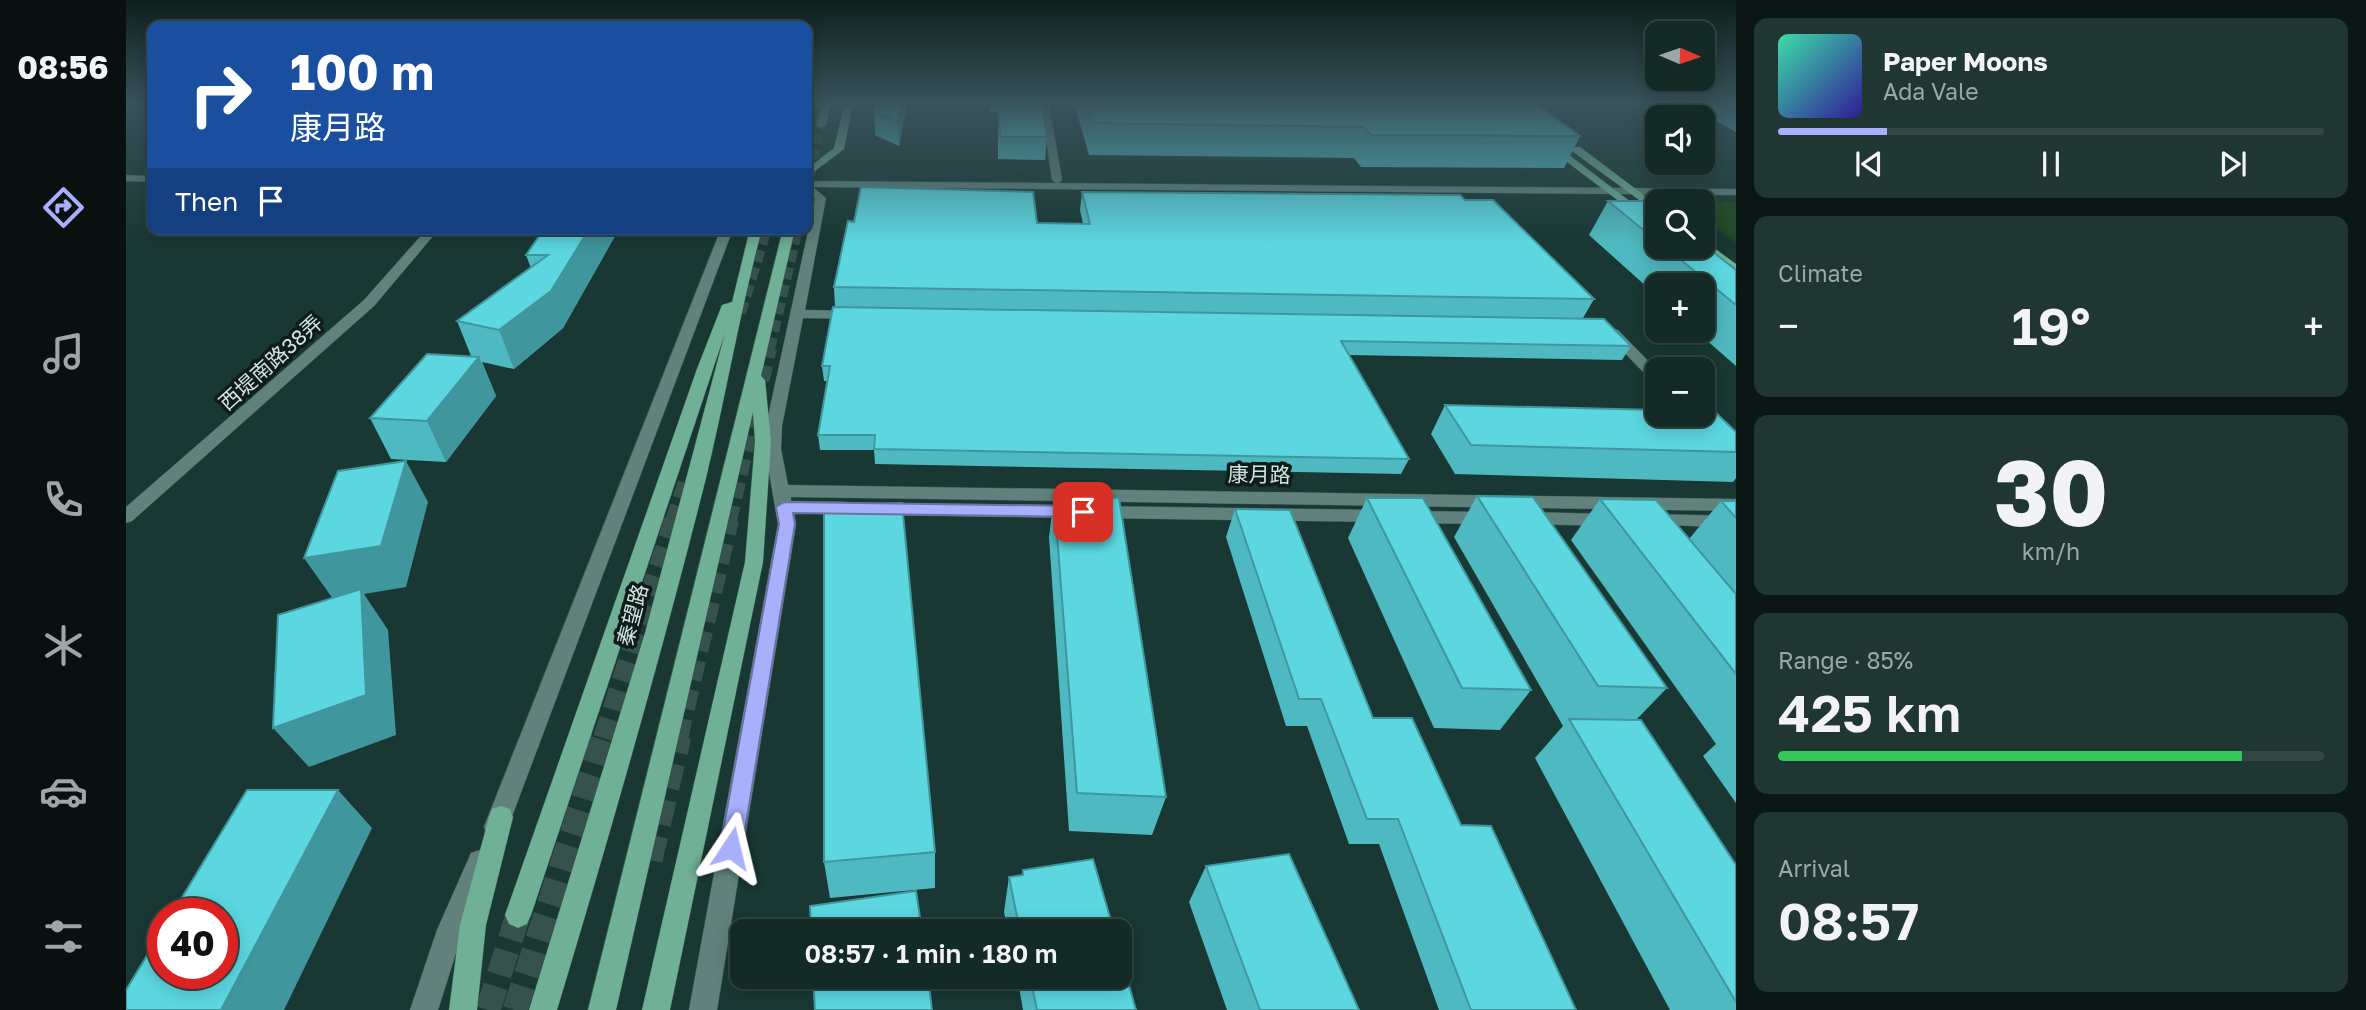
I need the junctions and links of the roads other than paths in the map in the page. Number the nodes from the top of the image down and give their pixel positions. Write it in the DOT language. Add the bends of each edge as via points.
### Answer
graph roads {
  1 [pos="838,150"];
  2 [pos="1052,150"];
  3 [pos="1558,150"];
  4 [pos="1577,150"];
  5 [pos="126,171"];
  6 [pos="147,171"];
  7 [pos="812,172"];
  8 [pos="812,176"];
  9 [pos="126,178"];
  10 [pos="147,179"];
  11 [pos="1057,180"];
  12 [pos="812,186"];
  13 [pos="1736,186"];
  14 [pos="1607,188"];
  15 [pos="1629,188"];
  16 [pos="812,190"];
  17 [pos="1736,192"];
  18 [pos="1645,200"];
  19 [pos="1645,218"];
  20 [pos="428,235"];
  21 [pos="725,235"];
  22 [pos="754,235"];
  23 [pos="788,235"];
  24 [pos="1715,253"];
  25 [pos="745,266"];
  26 [pos="1736,270"];
  27 [pos="797,314"];
  28 [pos="867,315"];
  29 [pos="1606,326"];
  30 [pos="757,362"];
  31 [pos="1645,366"];
  32 [pos="783,499"];
  33 [pos="1736,505"];
  34 [pos="126,517"];
  35 [pos="1736,522"];
  36 [pos="501,817"];
  37 [pos="518,915"];
  38 [pos="424,1010"];
  39 [pos="463,1010"];
  40 [pos="543,1010"];
  41 [pos="602,1010"];
  42 [pos="656,1010"];
  43 [pos="703,1010"];
  1 -- 7 [label="main road"];
  2 -- 11 [label="street"];
  3 -- 14 [label="main road"];
  4 -- 15 [label="main road"];
  5 -- 6 [label="street"];
  8 -- 11 [label="street"];
  9 -- 10 [label="street"];
  11 -- 14 [label="street"];
  12 -- 14 [label="street"];
  13 -- 15 [label="street"];
  14 -- 15 [label="street"];
  14 -- 19 [label="main road"];
  15 -- 17 [label="street"];
  15 -- 18 [label="main road"];
  16 -- 27 [label="street" via="821,198"];
  20 -- 34 [label="street, 西堤南路38弄" via="369,303"];
  21 -- 36 [label="street"];
  22 -- 25 [label="main road, 秦望路"];
  23 -- 30 [label="main road"];
  24 -- 26 [label="main road"];
  25 -- 37 [label="main road" via="704,369"];
  25 -- 40 [label="main road, 秦望路" via="716,404 594,847"];
  27 -- 28 [label="street"];
  27 -- 32 [label="street" via="774,426 773,449"];
  29 -- 31 [label="street"];
  30 -- 41 [label="main road"];
  30 -- 42 [label="main road" via="763,441 754,562"];
  32 -- 33 [label="street, 康月路"];
  32 -- 35 [label="street, 康月路"];
  32 -- 43 [label="street" via="787,524"];
  36 -- 38 [label="street" via="450,930"];
  36 -- 39 [label="main road" via="473,925"];
}
